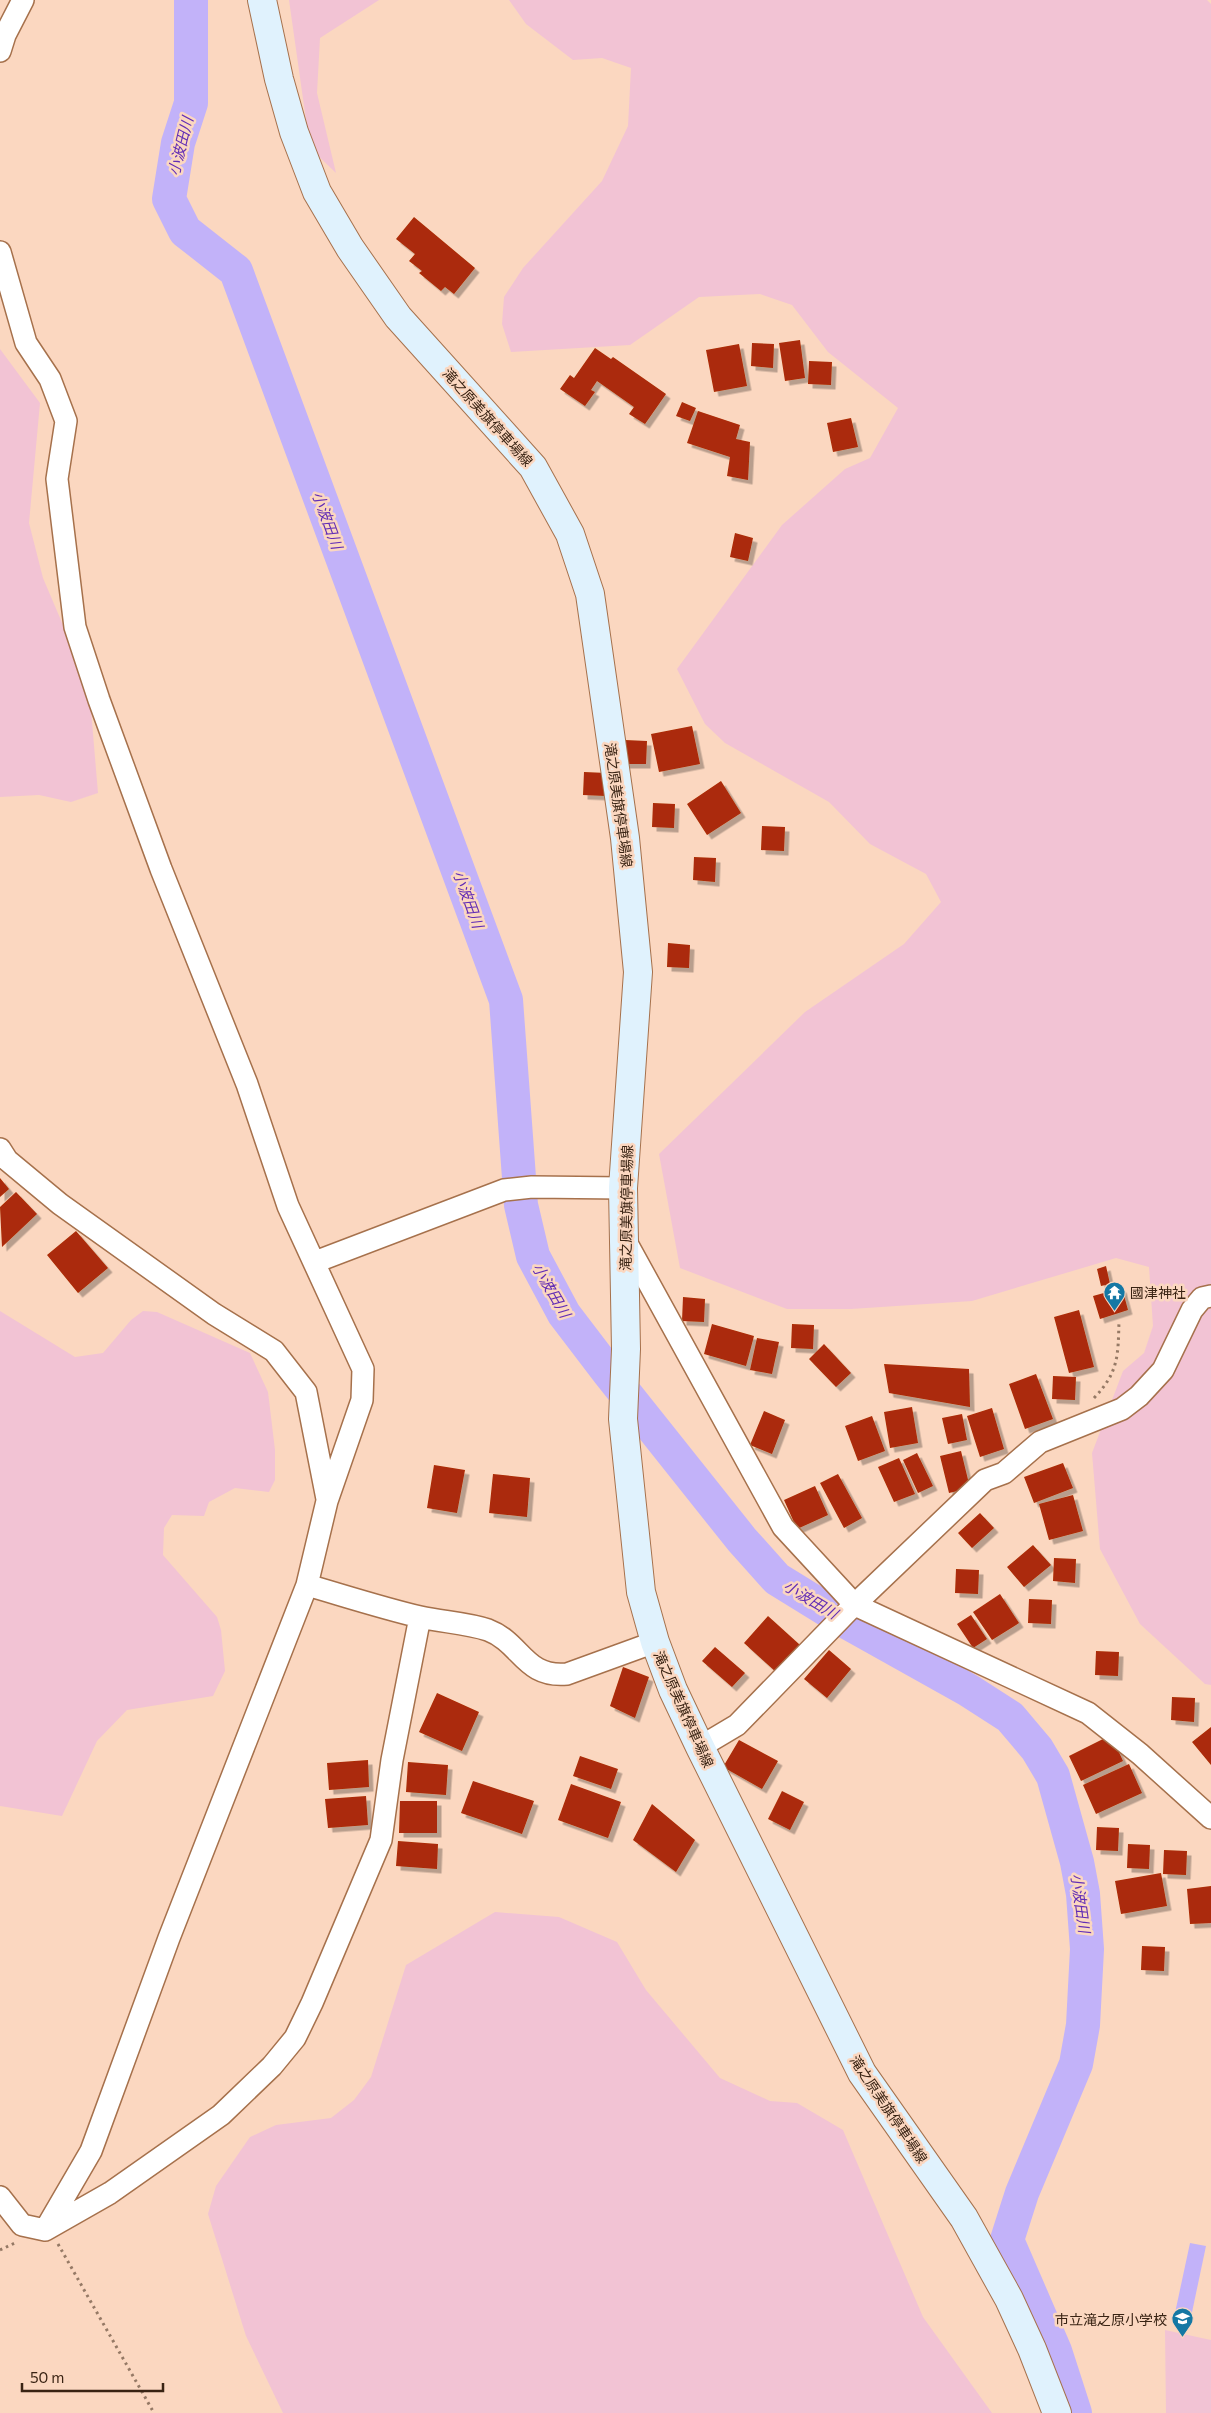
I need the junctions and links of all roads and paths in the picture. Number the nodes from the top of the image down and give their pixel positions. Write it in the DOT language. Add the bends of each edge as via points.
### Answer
graph roads {
  1 [pos="23,0"];
  2 [pos="262,0"];
  3 [pos="0,51"];
  4 [pos="0,252"];
  5 [pos="0,1149"];
  6 [pos="623,1188"];
  7 [pos="624,1237"];
  8 [pos="315,1262"];
  9 [pos="1211,1296"];
  10 [pos="1119,1321"];
  11 [pos="1090,1402"];
  12 [pos="327,1502"];
  13 [pos="307,1585"];
  14 [pos="852,1608"];
  15 [pos="420,1617"];
  16 [pos="654,1642"];
  17 [pos="700,1747"];
  18 [pos="1211,1818"];
  19 [pos="0,2197"];
  20 [pos="45,2230"];
  21 [pos="154,2413"];
  22 [pos="1057,2413"];
  1 -- 3 [label="street"];
  2 -- 6 [label="main road, 滝之原美旗停車場線" via="292,123 317,192 350,248 398,316 533,467 570,534 590,594 625,838 638,972"];
  4 -- 8 [label="street" via="26,343 50,379 66,421 58,479 74,627 161,869 247,1084 288,1206"];
  5 -- 12 [label="street" via="7,1160 60,1204 214,1314 274,1351 306,1392"];
  6 -- 7 [label="main road, 滝之原美旗停車場線"];
  6 -- 8 [label="street" via="532,1187 504,1190"];
  7 -- 14 [label="street" via="783,1527"];
  7 -- 16 [label="main road, 滝之原美旗停車場線" via="626,1349 623,1419 641,1592"];
  8 -- 12 [label="street" via="363,1369 362,1400"];
  9 -- 14 [label="street" via="1202,1298 1192,1310 1163,1370 1139,1396 1122,1409 1040,1442 1004,1473 985,1480"];
  10 -- 11 [label="path" via="1117,1360 1105,1386"];
  12 -- 13 [label="street"];
  13 -- 15 [label="street"];
  13 -- 20 [label="street" via="169,1938 91,2151"];
  14 -- 17 [label="street" via="737,1725"];
  14 -- 18 [label="street" via="1088,1713 1140,1754"];
  15 -- 16 [label="street" via="488,1630 504,1639 544,1674 567,1674"];
  15 -- 20 [label="street" via="380,1840 295,2038 272,2066 221,2116 110,2193"];
  16 -- 17 [label="main road, 滝之原美旗停車場線"];
  17 -- 22 [label="main road, 滝之原美旗停車場線" via="862,2073 964,2218 1009,2299"];
  19 -- 20 [label="street" via="22,2225"];
  20 -- 21 [label="path" via="64,2254"];
}
